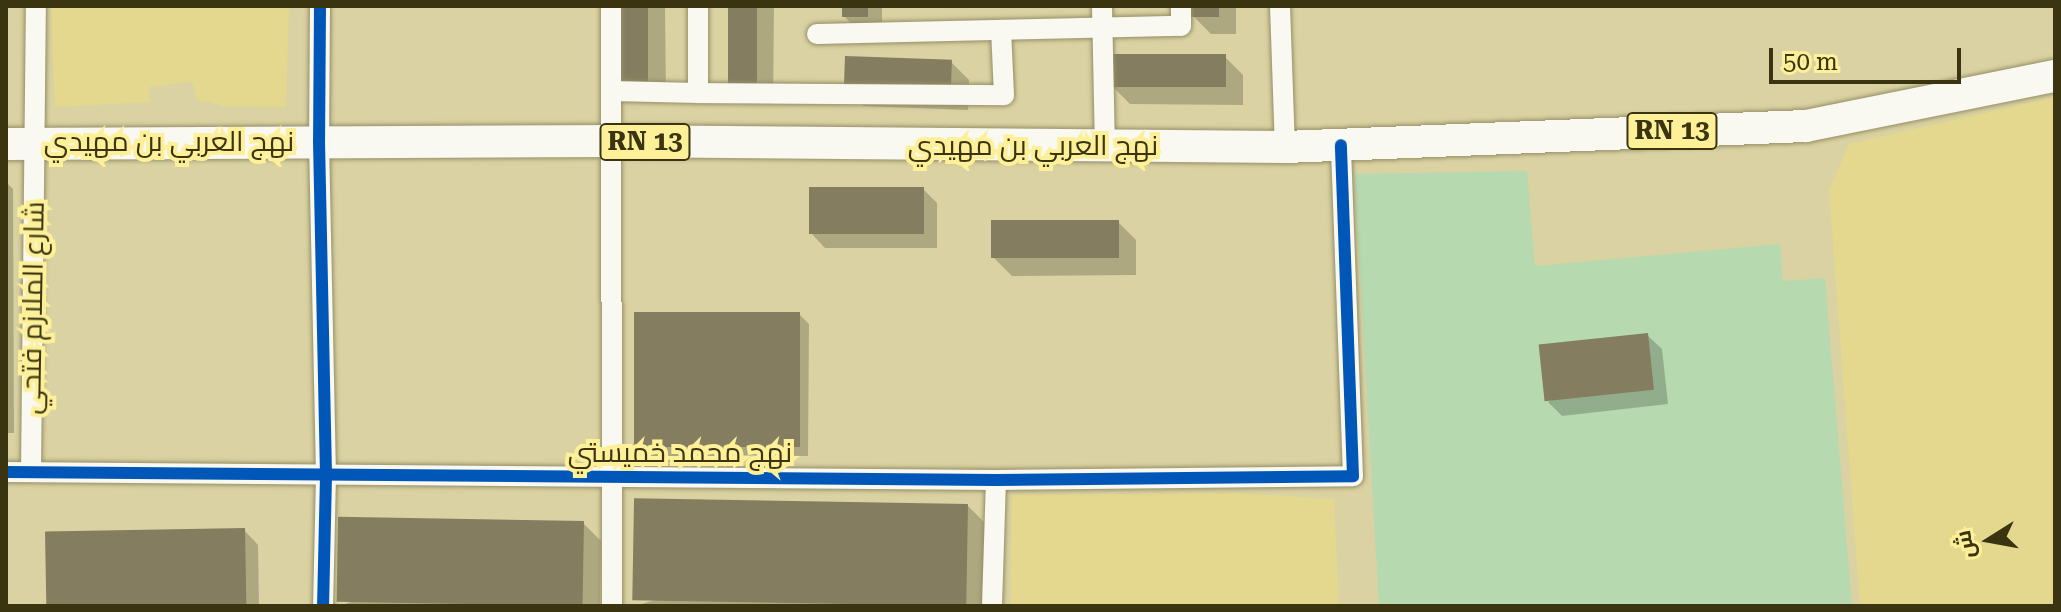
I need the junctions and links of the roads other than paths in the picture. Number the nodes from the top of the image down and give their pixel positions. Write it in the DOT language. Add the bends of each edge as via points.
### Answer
graph roads {
  1 [pos="36,6"];
  2 [pos="320,6"];
  3 [pos="611,6"];
  4 [pos="698,6"];
  5 [pos="1102,6"];
  6 [pos="1181,6"];
  7 [pos="1280,6"];
  8 [pos="1001,30"];
  9 [pos="1102,30"];
  10 [pos="817,34"];
  11 [pos="2055,76"];
  12 [pos="612,91"];
  13 [pos="698,93"];
  14 [pos="319,138"];
  15 [pos="614,141"];
  16 [pos="21,144"];
  17 [pos="1341,145"];
  18 [pos="1285,147"];
  19 [pos="1105,148"];
  20 [pos="6,472"];
  21 [pos="31,472"];
  22 [pos="326,476"];
  23 [pos="611,476"];
  24 [pos="996,480"];
  25 [pos="323,606"];
  26 [pos="612,606"];
  27 [pos="992,606"];
  1 -- 16 [label="street, شارع الملازم فتحي"];
  2 -- 14 [label="street"];
  3 -- 12 [label="street"];
  4 -- 13 [label="street"];
  5 -- 9 [label="street"];
  6 -- 9 [label="street" via="1181,26"];
  7 -- 18 [label="street"];
  8 -- 9 [label="street"];
  8 -- 10 [label="street"];
  8 -- 13 [label="street" via="1004,95"];
  9 -- 19 [label="street"];
  11 -- 17 [label="main road, نهج العربي بن مهيدي / RN 13" via="1806,126"];
  12 -- 13 [label="street"];
  12 -- 15 [label="street"];
  14 -- 15 [label="main road, نهج العربي بن مهيدي / RN 13"];
  14 -- 16 [label="main road, نهج العربي بن مهيدي / RN 13"];
  14 -- 22 [label="street"];
  15 -- 19 [label="main road, نهج العربي بن مهيدي / RN 13"];
  15 -- 23 [label="street"];
  16 -- 21 [label="street, شارع الملازم فتحي"];
  17 -- 18 [label="main road, نهج العربي بن مهيدي / RN 13"];
  17 -- 24 [label="street, نهج محمد خميستي" via="1353,476"];
  18 -- 19 [label="main road, نهج العربي بن مهيدي / RN 13"];
  20 -- 21 [label="street, نهج محمد خميستي"];
  21 -- 22 [label="street, نهج محمد خميستي"];
  22 -- 23 [label="street, نهج محمد خميستي"];
  22 -- 25 [label="street"];
  23 -- 24 [label="street, نهج محمد خميستي"];
  23 -- 26 [label="street"];
  24 -- 27 [label="street"];
}
